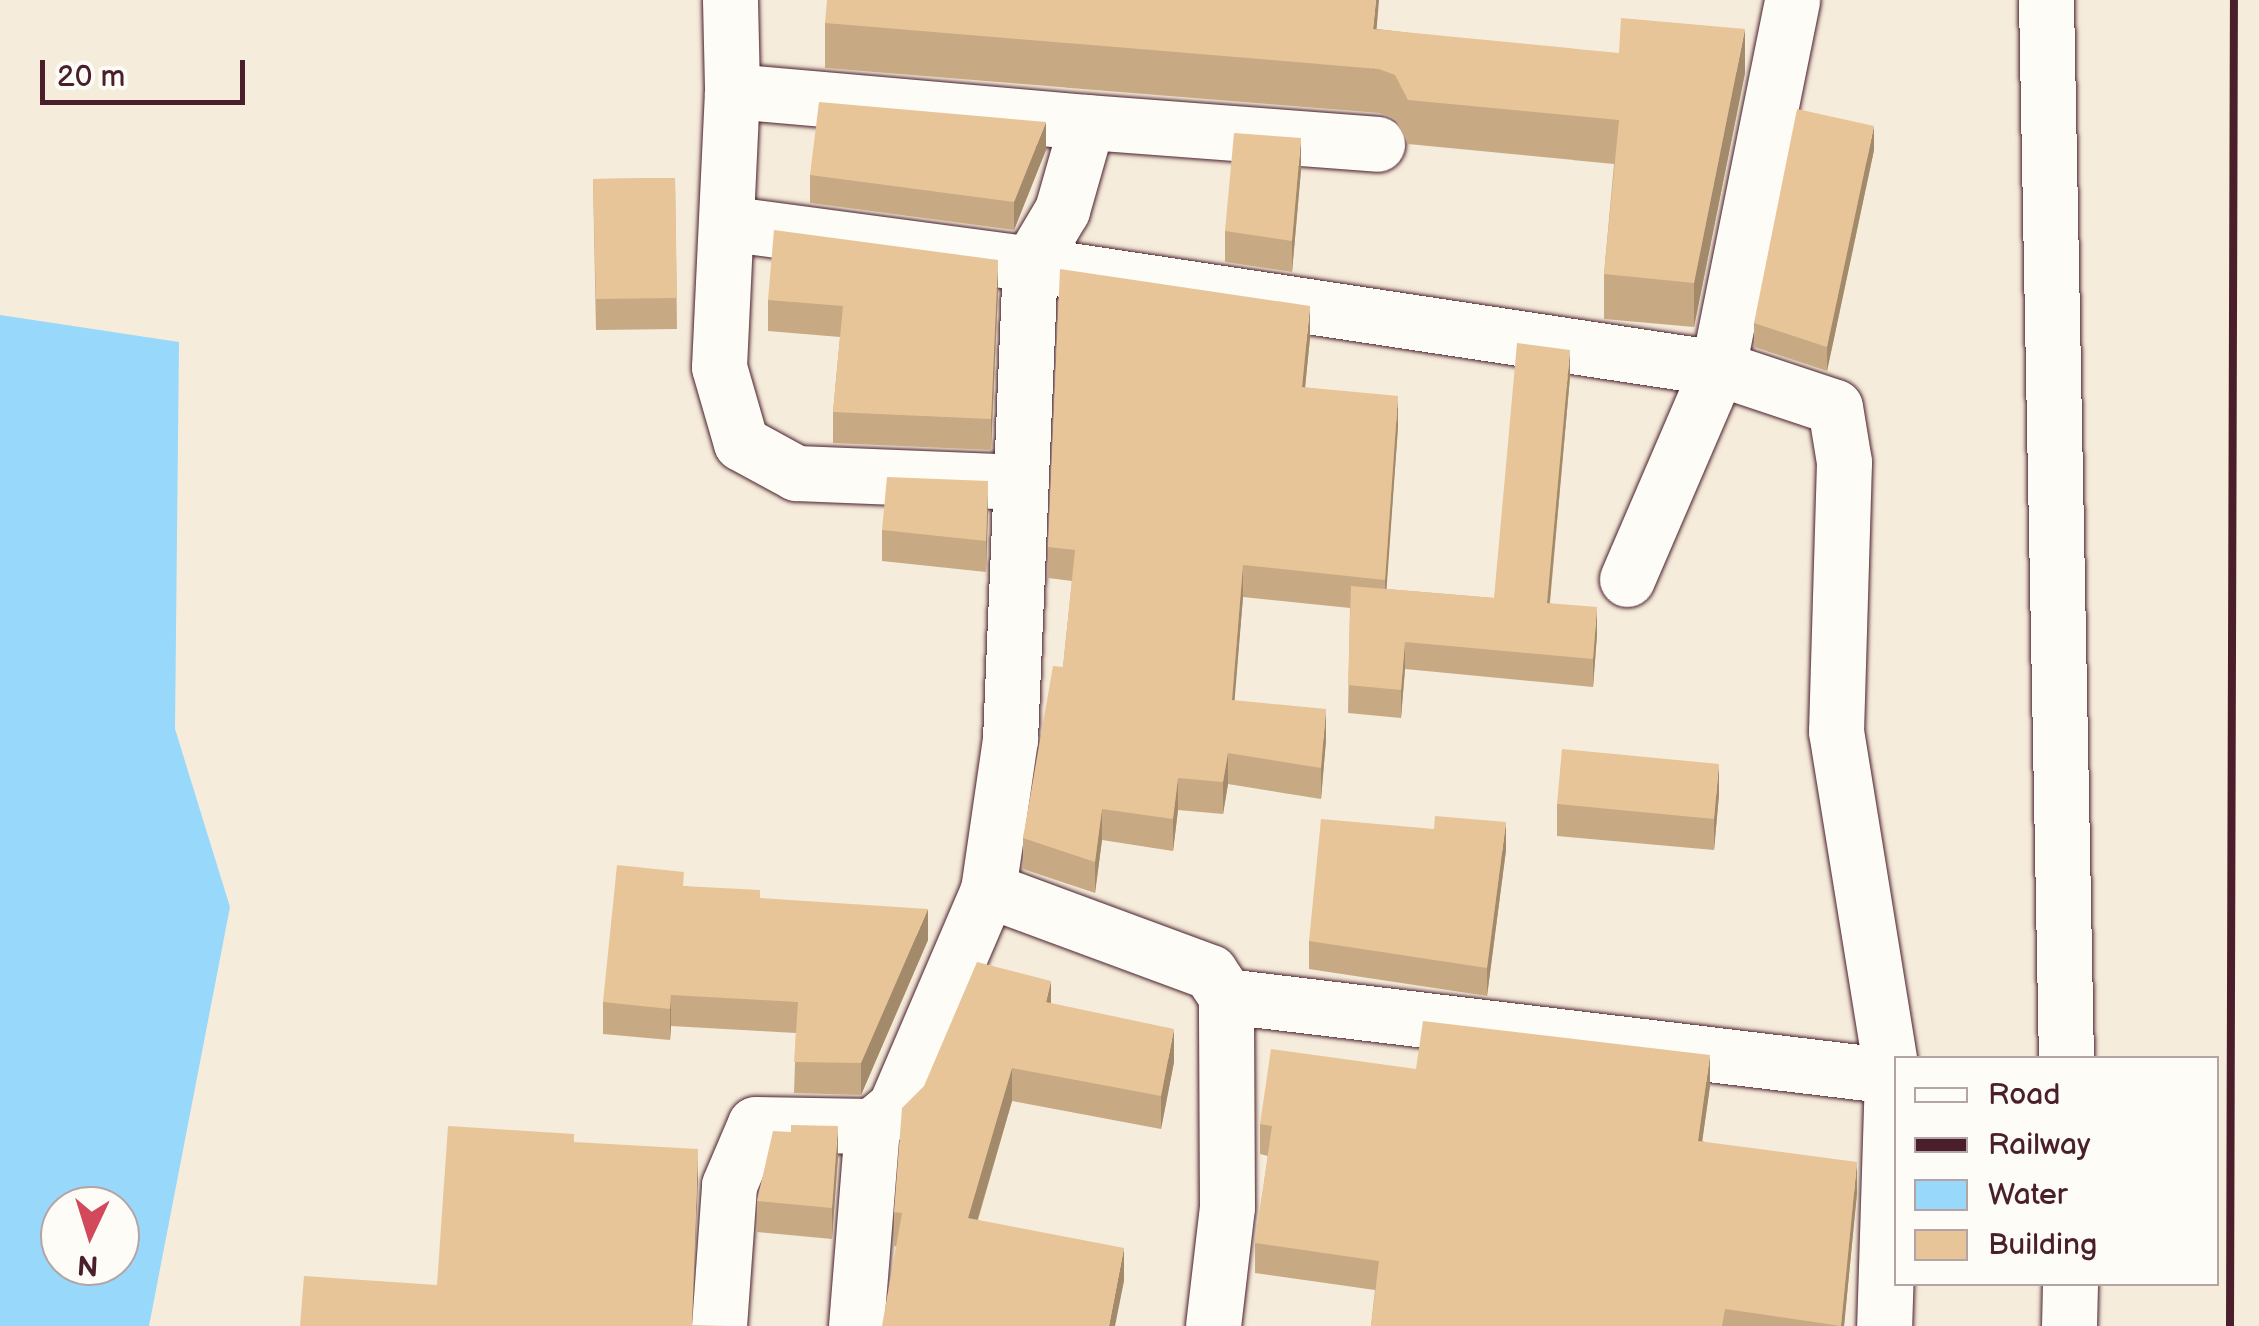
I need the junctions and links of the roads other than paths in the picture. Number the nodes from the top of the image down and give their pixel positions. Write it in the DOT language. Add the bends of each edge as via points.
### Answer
graph roads {
  1 [pos="730,0"];
  2 [pos="1792,0"];
  3 [pos="2046,0"];
  4 [pos="732,91"];
  5 [pos="1087,122"];
  6 [pos="1378,144"];
  7 [pos="732,224"];
  8 [pos="1030,264"];
  9 [pos="1718,368"];
  10 [pos="1016,482"];
  11 [pos="1628,579"];
  12 [pos="988,890"];
  13 [pos="1226,996"];
  14 [pos="2066,1056"];
  15 [pos="1892,1076"];
  16 [pos="872,1126"];
  17 [pos="2070,1286"];
  18 [pos="719,1326"];
  19 [pos="856,1326"];
  20 [pos="1213,1326"];
  21 [pos="1884,1326"];
  22 [pos="2069,1326"];
  1 -- 4 [label="street"];
  2 -- 9 [label="street"];
  3 -- 14 [label="street"];
  4 -- 5 [label="street"];
  4 -- 7 [label="street"];
  5 -- 6 [label="street"];
  5 -- 8 [label="street" via="1062,210"];
  7 -- 8 [label="street"];
  7 -- 10 [label="street" via="719,367 741,444 796,474"];
  8 -- 9 [label="street"];
  8 -- 10 [label="street"];
  9 -- 11 [label="street"];
  9 -- 15 [label="street" via="1834,408 1844,462 1836,731"];
  10 -- 12 [label="street" via="1010,740"];
  12 -- 13 [label="street" via="1210,972"];
  12 -- 16 [label="street" via="895,1107"];
  13 -- 15 [label="street"];
  13 -- 20 [label="street" via="1227,1207"];
  15 -- 21 [label="street"];
  16 -- 18 [label="street" via="756,1124 729,1186"];
  16 -- 19 [label="street"];
  17 -- 22 [label="street"];
}
